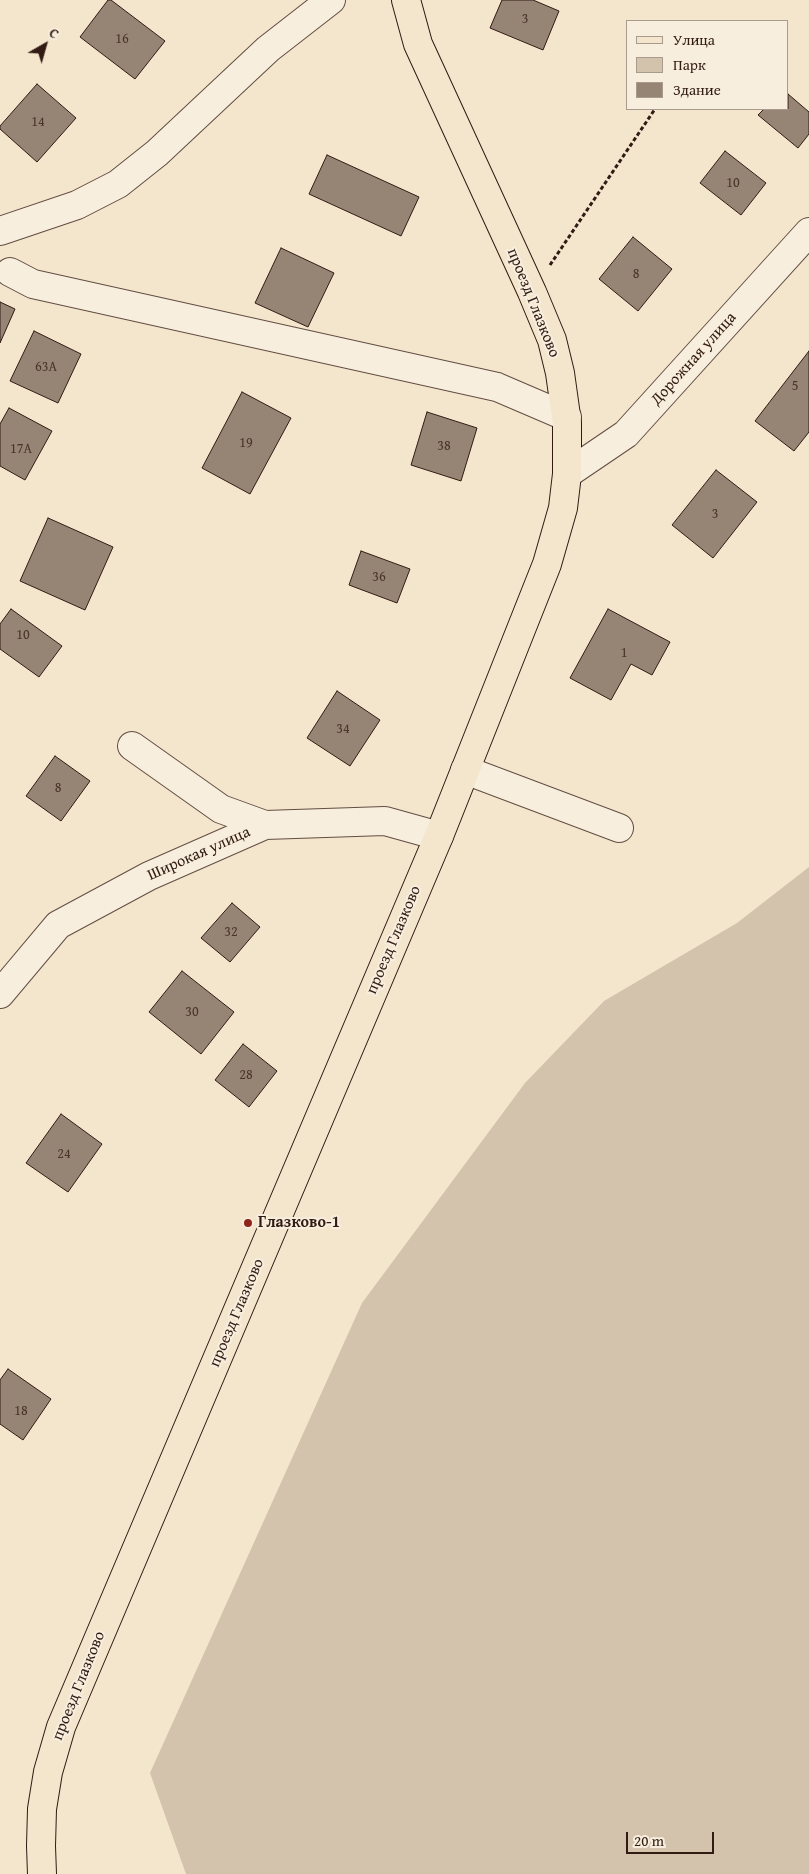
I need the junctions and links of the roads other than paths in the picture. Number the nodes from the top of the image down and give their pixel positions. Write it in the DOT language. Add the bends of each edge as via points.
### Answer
graph roads {
  1 [pos="331,0"];
  2 [pos="406,0"];
  3 [pos="0,231"];
  4 [pos="809,232"];
  5 [pos="3,268"];
  6 [pos="567,417"];
  7 [pos="567,474"];
  8 [pos="132,746"];
  9 [pos="465,770"];
  10 [pos="265,825"];
  11 [pos="619,828"];
  12 [pos="439,836"];
  13 [pos="0,994"];
  14 [pos="42,1874"];
  1 -- 3 [label="street" via="268,49 118,184 77,205"];
  2 -- 6 [label="main road, проезд Глазково" via="418,44 532,292 554,349"];
  4 -- 7 [label="street, Дорожная улица" via="626,434"];
  5 -- 6 [label="street" via="33,284 497,388"];
  6 -- 7 [label="main road, проезд Глазково"];
  7 -- 9 [label="main road, проезд Глазково" via="562,514 551,553"];
  8 -- 10 [label="street" via="221,809"];
  9 -- 11 [label="street"];
  9 -- 12 [label="main road, проезд Глазково"];
  10 -- 12 [label="street, Широкая улица" via="385,821"];
  10 -- 13 [label="street, Широкая улица" via="149,876 58,925"];
  12 -- 14 [label="main road, проезд Глазково" via="61,1727 48,1772 42,1809"];
}
